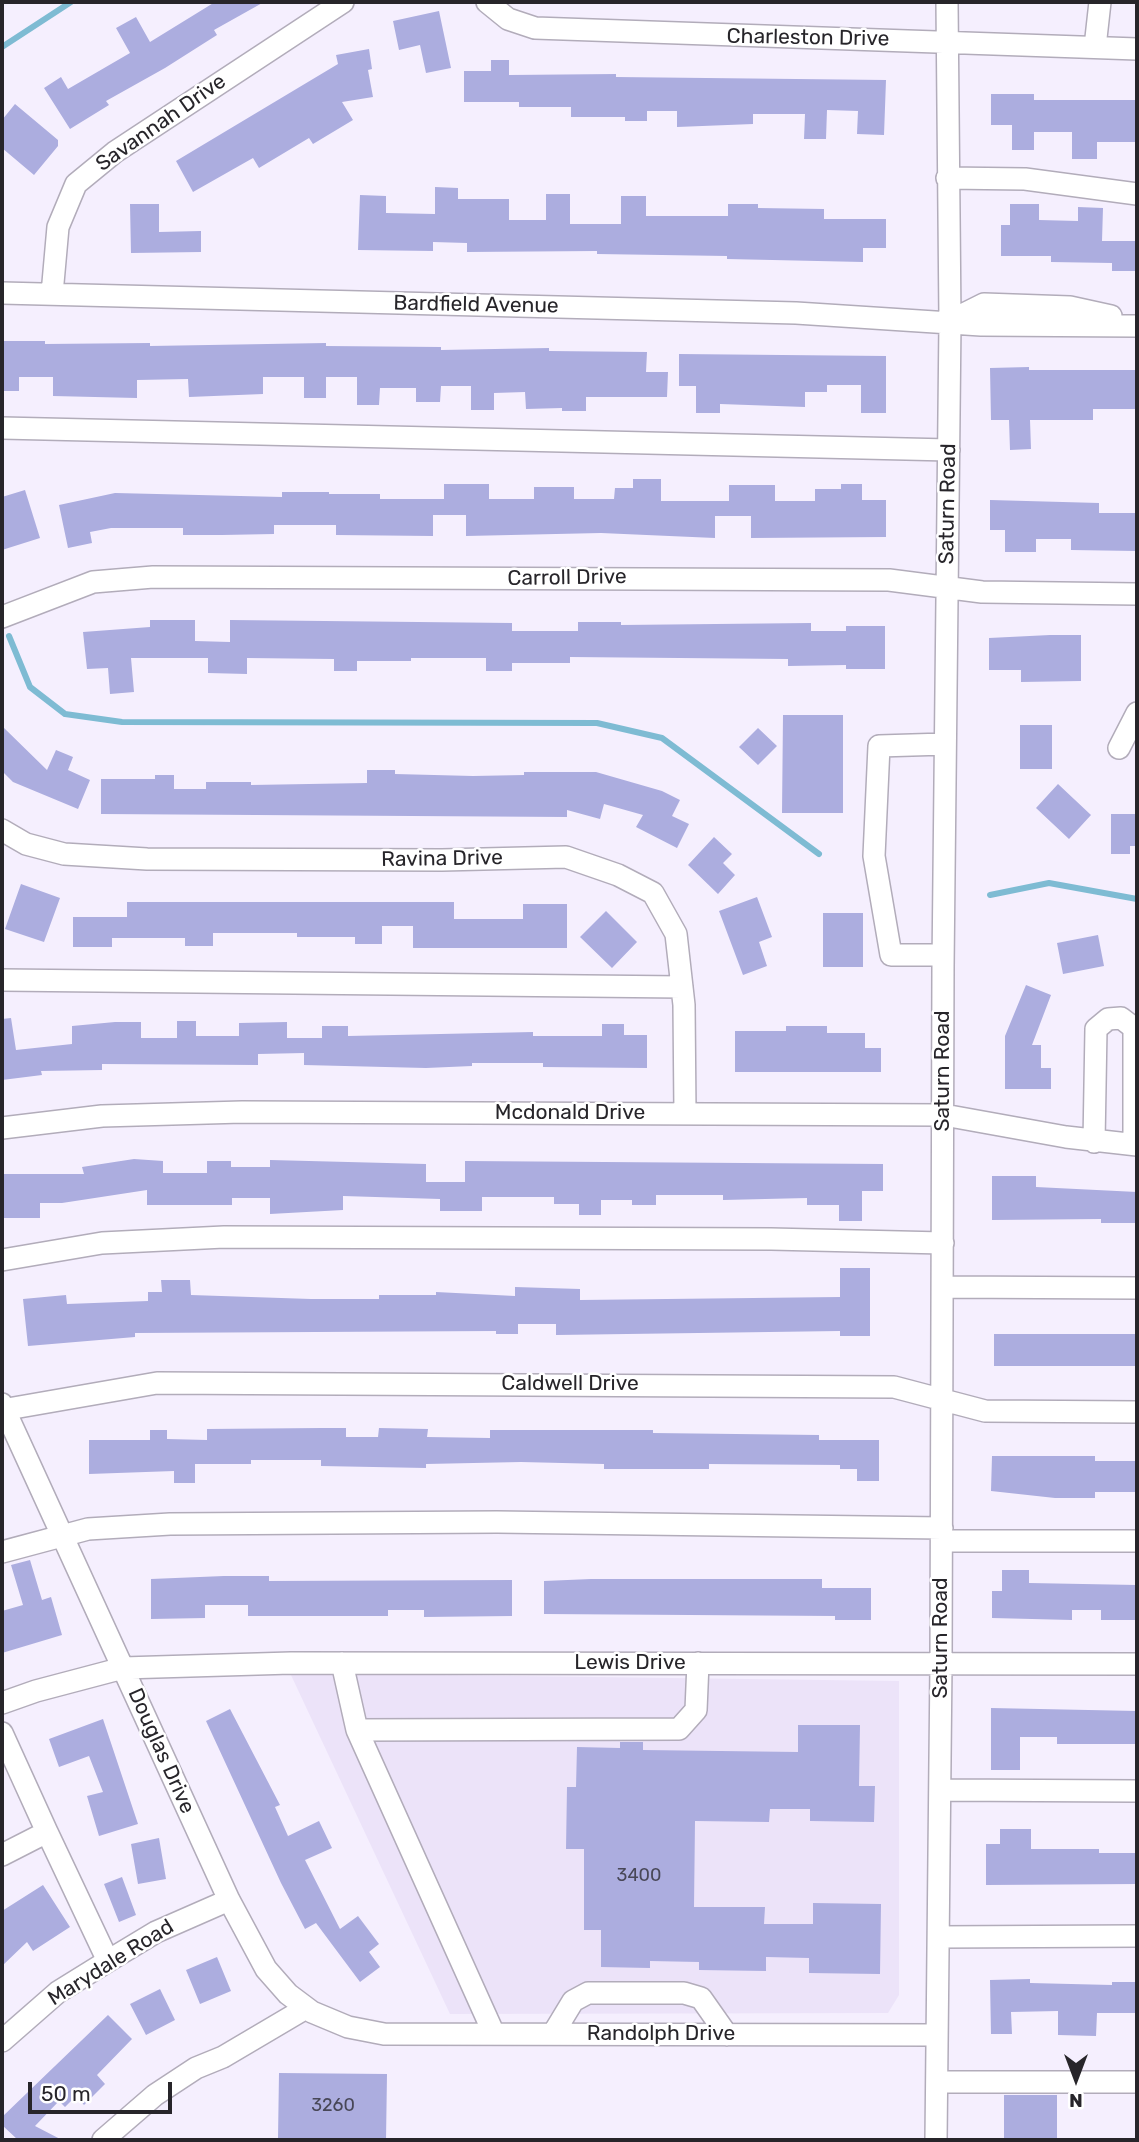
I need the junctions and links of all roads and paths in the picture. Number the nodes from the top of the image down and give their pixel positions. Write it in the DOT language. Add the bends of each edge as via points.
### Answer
graph roads {
  1 [pos="343,2"];
  2 [pos="487,2"];
  3 [pos="947,2"];
  4 [pos="1100,2"];
  5 [pos="946,43"];
  6 [pos="1095,47"];
  7 [pos="1137,49"];
  8 [pos="947,178"];
  9 [pos="1137,194"];
  10 [pos="2,293"];
  11 [pos="52,294"];
  12 [pos="950,321"];
  13 [pos="1137,324"];
  14 [pos="2,428"];
  15 [pos="949,450"];
  16 [pos="946,588"];
  17 [pos="1137,594"];
  18 [pos="2,617"];
  19 [pos="1137,713"];
  20 [pos="945,744"];
  21 [pos="1119,748"];
  22 [pos="2,830"];
  23 [pos="943,955"];
  24 [pos="2,980"];
  25 [pos="682,987"];
  26 [pos="685,1114"];
  27 [pos="944,1115"];
  28 [pos="2,1128"];
  29 [pos="1094,1142"];
  30 [pos="1135,1145"];
  31 [pos="943,1243"];
  32 [pos="2,1260"];
  33 [pos="943,1287"];
  34 [pos="1137,1287"];
  35 [pos="942,1400"];
  36 [pos="3,1408"];
  37 [pos="1137,1412"];
  38 [pos="62,1535"];
  39 [pos="942,1535"];
  40 [pos="1137,1541"];
  41 [pos="2,1552"];
  42 [pos="342,1662"];
  43 [pos="698,1664"];
  44 [pos="942,1664"];
  45 [pos="1137,1664"];
  46 [pos="123,1668"];
  47 [pos="2,1703"];
  48 [pos="357,1730"];
  49 [pos="2,1733"];
  50 [pos="940,1790"];
  51 [pos="1137,1791"];
  52 [pos="47,1832"];
  53 [pos="2,1855"];
  54 [pos="229,1900"];
  55 [pos="1137,1936"];
  56 [pos="939,1937"];
  57 [pos="107,1961"];
  58 [pos="306,2008"];
  59 [pos="384,2034"];
  60 [pos="494,2034"];
  61 [pos="553,2034"];
  62 [pos="727,2035"];
  63 [pos="937,2035"];
  64 [pos="2,2041"];
  65 [pos="937,2082"];
  66 [pos="1137,2082"];
  67 [pos="103,2140"];
  68 [pos="936,2140"];
  1 -- 11 [label="street, Savannah Drive" via="115,152 76,184 58,228"];
  2 -- 5 [label="street, Charleston Drive" via="508,19 535,28"];
  3 -- 5 [label="street, Saturn Road"];
  4 -- 6 [label="street"];
  5 -- 6 [label="street, Charleston Drive"];
  5 -- 8 [label="street, Saturn Road"];
  6 -- 7 [label="street, Charleston Drive"];
  8 -- 9 [label="street" via="1025,178"];
  8 -- 12 [label="street, Saturn Road"];
  10 -- 11 [label="street, Bardfield Avenue"];
  11 -- 12 [label="street, Bardfield Avenue"];
  12 -- 13 [label="street, Bardfield Avenue" via="981,326"];
  12 -- 15 [label="street, Saturn Road"];
  14 -- 15 [label="street"];
  15 -- 16 [label="street, Saturn Road"];
  16 -- 17 [label="street, Carroll Drive"];
  16 -- 18 [label="street, Carroll Drive" via="889,580 153,577 93,582"];
  16 -- 20 [label="street, Saturn Road"];
  19 -- 21 [label="street"];
  20 -- 23 [label="street, Saturn Road"];
  20 -- 23 [label="street" via="879,746 874,856 891,955"];
  22 -- 25 [label="street, Ravina Drive" via="26,844 64,854 147,859 566,857 653,893 676,934"];
  23 -- 27 [label="street, Saturn Road"];
  24 -- 25 [label="street"];
  25 -- 26 [label="street, Ravina Drive"];
  26 -- 27 [label="street, Mcdonald Drive"];
  26 -- 28 [label="street, Mcdonald Drive" via="242,1112 102,1116"];
  27 -- 29 [label="street, Mcdonald Drive"];
  27 -- 31 [label="street, Saturn Road"];
  29 -- 30 [label="street, Mcdonald Drive"];
  29 -- 30 [label="street" via="1096,1030 1108,1019 1121,1018 1135,1028"];
  31 -- 32 [label="street" via="212,1238 102,1243"];
  31 -- 33 [label="street, Saturn Road"];
  33 -- 34 [label="street"];
  33 -- 35 [label="street, Saturn Road"];
  35 -- 36 [label="street, Caldwell Drive" via="894,1387 157,1383"];
  35 -- 37 [label="street, Caldwell Drive" via="985,1411"];
  35 -- 39 [label="street, Saturn Road"];
  36 -- 38 [label="street, Douglas Drive"];
  38 -- 39 [label="street" via="184,1523 497,1522"];
  38 -- 41 [label="street"];
  38 -- 46 [label="street, Douglas Drive"];
  39 -- 40 [label="street"];
  39 -- 44 [label="street, Saturn Road"];
  42 -- 43 [label="street, Lewis Drive"];
  42 -- 46 [label="street, Lewis Drive"];
  42 -- 48 [label="street"];
  43 -- 44 [label="street, Lewis Drive"];
  43 -- 48 [label="street" via="696,1710 680,1729"];
  44 -- 45 [label="street, Lewis Drive"];
  44 -- 50 [label="street, Saturn Road"];
  46 -- 47 [label="street, Lewis Drive"];
  46 -- 54 [label="street, Douglas Drive"];
  48 -- 60 [label="street"];
  49 -- 52 [label="street"];
  50 -- 51 [label="street"];
  50 -- 56 [label="street, Saturn Road"];
  52 -- 53 [label="street"];
  52 -- 57 [label="street"];
  54 -- 57 [label="street, Marydale Road" via="156,1932"];
  54 -- 58 [label="street, Douglas Drive" via="266,1969"];
  55 -- 56 [label="street"];
  56 -- 63 [label="street, Saturn Road"];
  57 -- 64 [label="street, Marydale Road" via="58,1992"];
  58 -- 59 [label="street, Douglas Drive" via="348,2027"];
  58 -- 67 [label="street" via="155,2095"];
  59 -- 60 [label="street, Randolph Drive"];
  60 -- 61 [label="street, Randolph Drive"];
  61 -- 62 [label="street, Randolph Drive"];
  61 -- 62 [label="street" via="573,2001 588,1993 684,1993 701,1998"];
  62 -- 63 [label="street, Randolph Drive"];
  63 -- 65 [label="street, Saturn Road"];
  65 -- 66 [label="street"];
  65 -- 68 [label="street, Saturn Road"];
}
